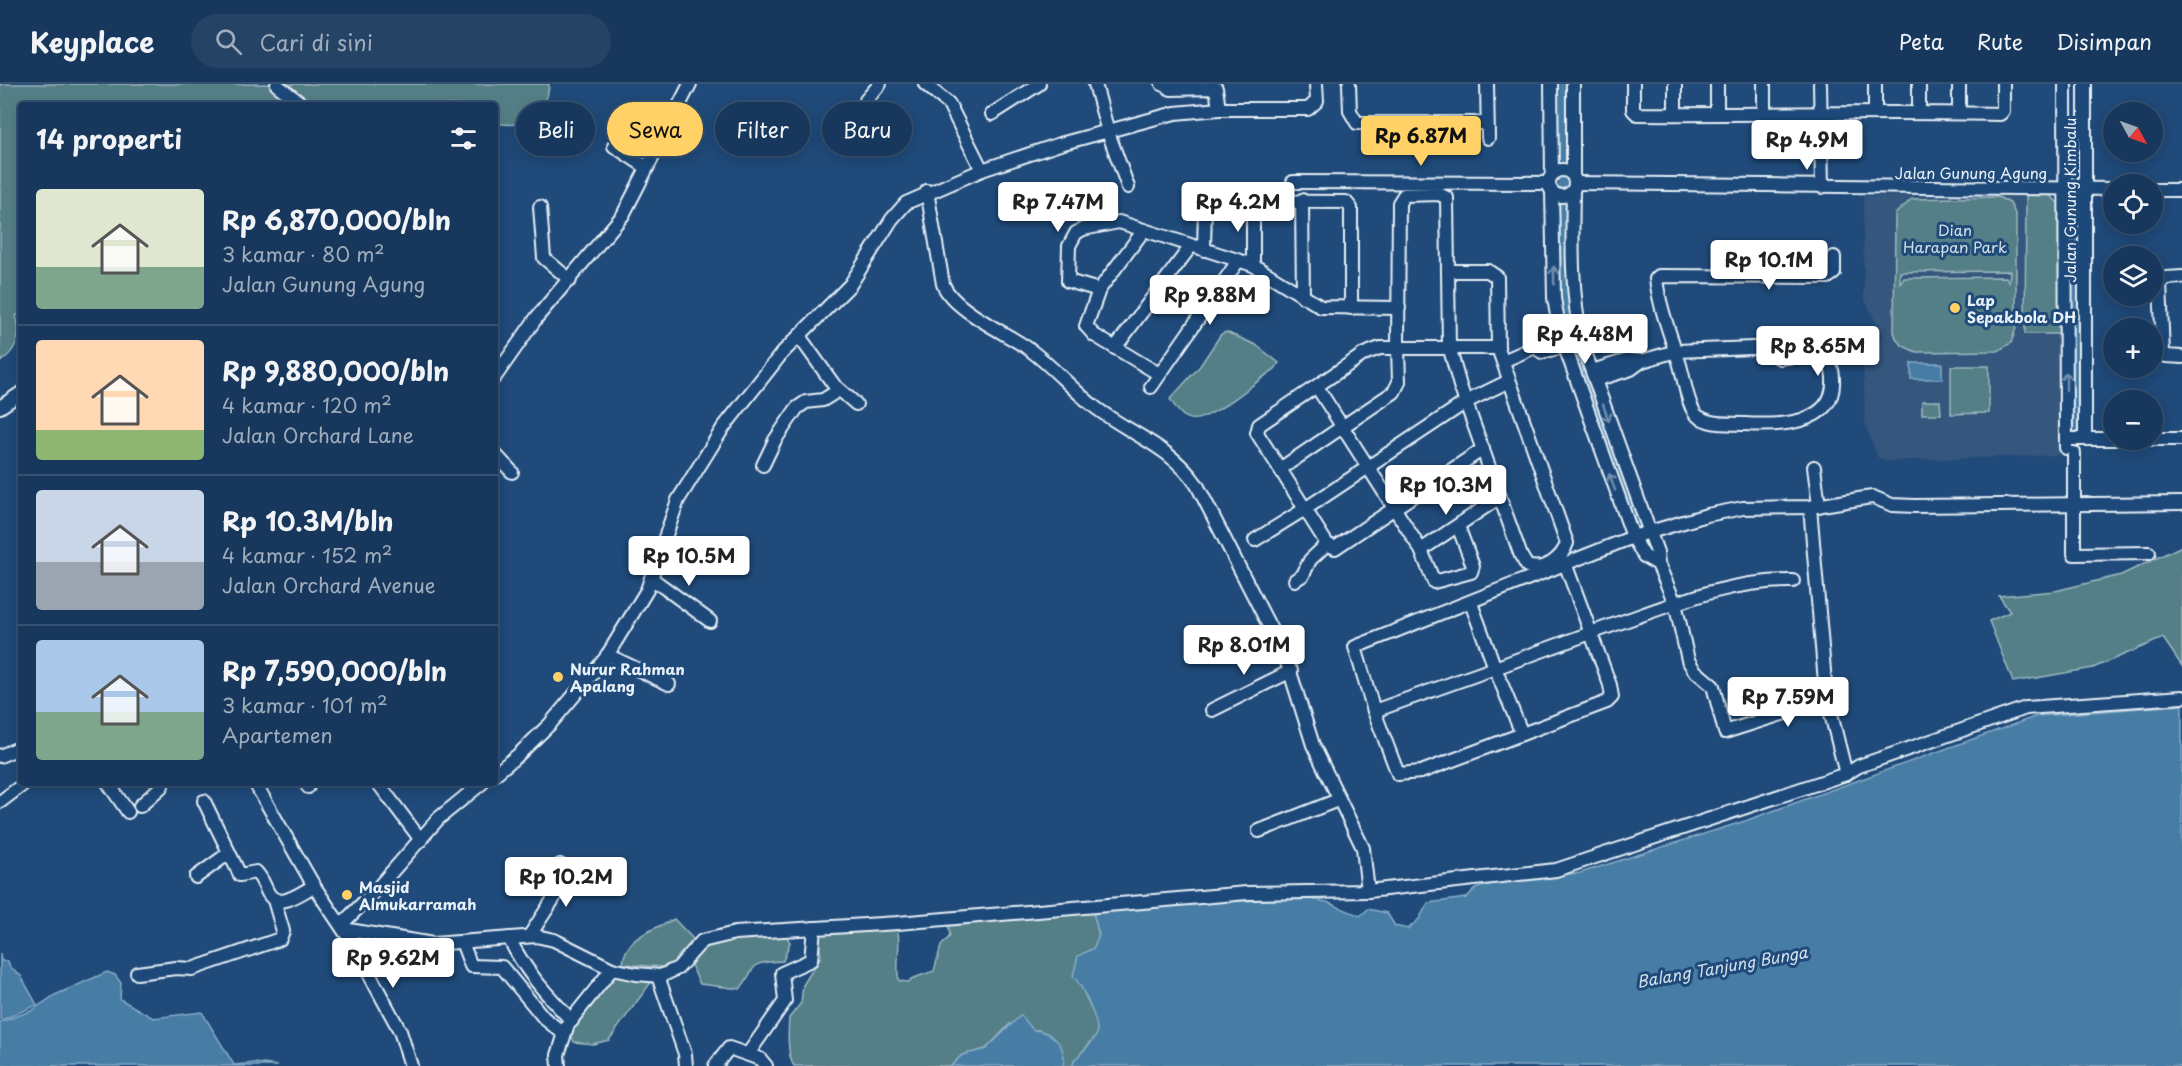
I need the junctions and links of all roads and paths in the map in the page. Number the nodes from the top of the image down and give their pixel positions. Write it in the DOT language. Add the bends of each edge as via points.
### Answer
graph roads {
  1 [pos="690,84"];
  2 [pos="880,84"];
  3 [pos="925,84"];
  4 [pos="1039,84"];
  5 [pos="1095,84"];
  6 [pos="1162,84"];
  7 [pos="1316,84"];
  8 [pos="1349,84"];
  9 [pos="1487,84"];
  10 [pos="1551,84"];
  11 [pos="1573,84"];
  12 [pos="1633,84"];
  13 [pos="1675,84"];
  14 [pos="1717,84"];
  15 [pos="1764,84"];
  16 [pos="1820,84"];
  17 [pos="1875,84"];
  18 [pos="1919,84"];
  19 [pos="1959,84"];
  20 [pos="2003,84"];
  21 [pos="2065,84"];
  22 [pos="2085,84"];
  23 [pos="278,85"];
  24 [pos="866,99"];
  25 [pos="299,102"];
  26 [pos="1219,109"];
  27 [pos="1717,112"];
  28 [pos="1675,113"];
  29 [pos="1764,113"];
  30 [pos="1875,113"];
  31 [pos="1919,113"];
  32 [pos="1959,113"];
  33 [pos="992,114"];
  34 [pos="1819,114"];
  35 [pos="1486,123"];
  36 [pos="1108,132"];
  37 [pos="1488,138"];
  38 [pos="629,156"];
  39 [pos="646,167"];
  40 [pos="982,170"];
  41 [pos="1293,182"];
  42 [pos="1552,183"];
  43 [pos="1573,183"];
  44 [pos="1822,187"];
  45 [pos="1128,188"];
  46 [pos="2075,188"];
  47 [pos="2103,189"];
  48 [pos="2163,190"];
  49 [pos="2182,190"];
  50 [pos="927,192"];
  51 [pos="1253,200"];
  52 [pos="1302,200"];
  53 [pos="540,207"];
  54 [pos="1144,230"];
  55 [pos="1198,248"];
  56 [pos="1834,257"];
  57 [pos="1238,261"];
  58 [pos="1253,265"];
  59 [pos="1449,271"];
  60 [pos="2182,277"];
  61 [pos="570,280"];
  62 [pos="1099,290"];
  63 [pos="1303,297"];
  64 [pos="1351,308"];
  65 [pos="1400,308"];
  66 [pos="1560,333"];
  67 [pos="799,336"];
  68 [pos="1449,346"];
  69 [pos="1535,347"];
  70 [pos="1563,347"];
  71 [pos="1115,348"];
  72 [pos="1398,348"];
  73 [pos="1498,348"];
  74 [pos="1676,351"];
  75 [pos="2182,357"];
  76 [pos="1503,361"];
  77 [pos="498,373"];
  78 [pos="1159,374"];
  79 [pos="1593,375"];
  80 [pos="1509,381"];
  81 [pos="1151,387"];
  82 [pos="1317,387"];
  83 [pos="839,390"];
  84 [pos="18,395"];
  85 [pos="1466,402"];
  86 [pos="856,404"];
  87 [pos="0,406"];
  88 [pos="1343,427"];
  89 [pos="2085,439"];
  90 [pos="2103,439"];
  91 [pos="2163,439"];
  92 [pos="2182,439"];
  93 [pos="2069,447"];
  94 [pos="1483,449"];
  95 [pos="498,457"];
  96 [pos="763,465"];
  97 [pos="1814,467"];
  98 [pos="1368,468"];
  99 [pos="1280,469"];
  100 [pos="512,472"];
  101 [pos="1500,497"];
  102 [pos="2182,503"];
  103 [pos="2073,504"];
  104 [pos="1814,507"];
  105 [pos="1305,508"];
  106 [pos="1396,508"];
  107 [pos="1458,526"];
  108 [pos="1648,533"];
  109 [pos="1633,537"];
  110 [pos="1255,540"];
  111 [pos="1327,544"];
  112 [pos="1421,550"];
  113 [pos="2149,553"];
  114 [pos="1565,563"];
  115 [pos="1658,564"];
  116 [pos="651,578"];
  117 [pos="1295,580"];
  118 [pos="1793,581"];
  119 [pos="1471,603"];
  120 [pos="1675,603"];
  121 [pos="710,621"];
  122 [pos="1592,633"];
  123 [pos="607,655"];
  124 [pos="1496,668"];
  125 [pos="1291,671"];
  126 [pos="669,684"];
  127 [pos="1808,692"];
  128 [pos="2182,698"];
  129 [pos="1212,710"];
  130 [pos="1374,711"];
  131 [pos="1522,734"];
  132 [pos="18,748"];
  133 [pos="0,756"];
  134 [pos="498,771"];
  135 [pos="1846,774"];
  136 [pos="21,786"];
  137 [pos="110,786"];
  138 [pos="161,786"];
  139 [pos="257,786"];
  140 [pos="380,786"];
  141 [pos="478,786"];
  142 [pos="1338,800"];
  143 [pos="204,801"];
  144 [pos="0,802"];
  145 [pos="140,806"];
  146 [pos="128,812"];
  147 [pos="1259,831"];
  148 [pos="421,840"];
  149 [pos="229,853"];
  150 [pos="560,865"];
  151 [pos="196,877"];
  152 [pos="314,886"];
  153 [pos="1368,891"];
  154 [pos="274,900"];
  155 [pos="342,927"];
  156 [pos="814,928"];
  157 [pos="530,935"];
  158 [pos="509,938"];
  159 [pos="462,942"];
  160 [pos="612,969"];
  161 [pos="137,974"];
  162 [pos="658,976"];
  163 [pos="572,1021"];
  164 [pos="564,1034"];
  165 [pos="748,1054"];
  166 [pos="411,1066"];
  167 [pos="559,1066"];
  168 [pos="686,1066"];
  169 [pos="715,1066"];
  170 [pos="766,1066"];
  1 -- 39 [label="street"];
  2 -- 24 [label="street"];
  3 -- 40 [label="street" via="948,104"];
  4 -- 33 [label="street"];
  5 -- 36 [label="street"];
  6 -- 26 [label="street" via="1171,89 1216,88"];
  7 -- 26 [label="street" via="1317,101 1308,109"];
  8 -- 35 [label="street" via="1350,111 1354,121 1361,124"];
  9 -- 35 [label="street"];
  10 -- 42 [label="street"];
  11 -- 43 [label="street"];
  12 -- 28 [label="street" via="1635,113"];
  13 -- 28 [label="street"];
  14 -- 27 [label="street"];
  15 -- 29 [label="street"];
  16 -- 34 [label="street"];
  17 -- 30 [label="street"];
  18 -- 31 [label="street"];
  19 -- 32 [label="street"];
  20 -- 32 [label="street" via="2002,113"];
  21 -- 46 [label="street"];
  22 -- 46 [label="street, Jalan Gunung Kimbalu"];
  23 -- 25 [label="street"];
  26 -- 36 [label="street" via="1175,113"];
  27 -- 28 [label="street"];
  27 -- 29 [label="street"];
  29 -- 34 [label="street"];
  30 -- 31 [label="street"];
  30 -- 34 [label="street"];
  31 -- 32 [label="street"];
  34 -- 44 [label="street"];
  35 -- 37 [label="street"];
  36 -- 40 [label="street"];
  36 -- 45 [label="street"];
  38 -- 39 [label="street"];
  39 -- 61 [label="street" via="622,215"];
  40 -- 50 [label="street"];
  41 -- 42 [label="street"];
  42 -- 43 [label="street" via="1563,170"];
  42 -- 43 [label="street" via="1562,197"];
  66 -- 42 [label="street, one-way" via="1554,298"];
  43 -- 44 [label="street, Jalan Gunung Agung"];
  43 -- 79 [label="street" via="1574,290 1582,344"];
  44 -- 46 [label="street, Jalan Gunung Agung"];
  46 -- 47 [label="street, Jalan Gunung Agung"];
  46 -- 89 [label="street, Jalan Gunung Kimbalu"];
  93 -- 46 [label="street, one-way"];
  48 -- 49 [label="street"];
  50 -- 67 [label="street" via="899,209 850,285"];
  50 -- 125 [label="street" via="948,294 1028,349 1094,406 1181,464 1197,485"];
  51 -- 52 [label="street"];
  51 -- 55 [label="street" via="1208,203"];
  51 -- 58 [label="street"];
  52 -- 63 [label="street"];
  52 -- 64 [label="street" via="1341,200 1350,204"];
  53 -- 61 [label="street" via="544,258"];
  54 -- 55 [label="street"];
  54 -- 62 [label="street"];
  54 -- 62 [label="street" via="1119,222 1076,233 1069,246 1068,281"];
  55 -- 57 [label="street"];
  55 -- 71 [label="street"];
  56 -- 74 [label="street" via="1834,273 1828,277 1657,277 1661,311"];
  57 -- 58 [label="street"];
  57 -- 78 [label="street"];
  58 -- 63 [label="street"];
  59 -- 65 [label="street" via="1447,198 1439,194 1404,195 1399,203"];
  59 -- 68 [label="street"];
  59 -- 73 [label="street" via="1488,271 1497,277"];
  60 -- 75 [label="street" via="2166,278 2160,283 2163,352 2166,356"];
  61 -- 77 [label="street" via="537,317"];
  62 -- 71 [label="street" via="1086,326"];
  63 -- 64 [label="street" via="1322,307"];
  64 -- 65 [label="street"];
  65 -- 72 [label="street"];
  66 -- 69 [label="street" via="1538,339"];
  66 -- 70 [label="street"];
  67 -- 83 [label="street"];
  67 -- 116 [label="street" via="723,428 687,483"];
  68 -- 72 [label="street"];
  68 -- 73 [label="street"];
  68 -- 85 [label="street"];
  69 -- 70 [label="street" via="1542,352"];
  69 -- 76 [label="street"];
  109 -- 70 [label="street, one-way"];
  71 -- 78 [label="street"];
  72 -- 82 [label="street" via="1371,350"];
  72 -- 88 [label="street" via="1397,387"];
  73 -- 76 [label="street"];
  74 -- 74 [label="street" via="1689,401 1700,418 1716,423 1787,425 1809,417 1828,402 1833,386 1828,360 1818,352 1780,358 1753,348"];
  74 -- 79 [label="street" via="1642,361 1628,360"];
  76 -- 80 [label="street"];
  78 -- 81 [label="street"];
  79 -- 108 [label="street, one-way"];
  80 -- 85 [label="street"];
  80 -- 101 [label="street" via="1563,528 1567,543 1560,556 1538,567 1527,566"];
  82 -- 88 [label="street"];
  82 -- 99 [label="street" via="1257,428 1259,438"];
  83 -- 86 [label="street"];
  83 -- 96 [label="street" via="797,408"];
  84 -- 87 [label="street"];
  85 -- 94 [label="street"];
  85 -- 98 [label="street"];
  88 -- 98 [label="street"];
  88 -- 99 [label="street"];
  89 -- 90 [label="street"];
  89 -- 93 [label="street"];
  91 -- 92 [label="street"];
  93 -- 103 [label="street"];
  94 -- 101 [label="street"];
  94 -- 106 [label="street"];
  95 -- 100 [label="street"];
  97 -- 104 [label="street"];
  98 -- 105 [label="street"];
  98 -- 106 [label="street"];
  99 -- 105 [label="street"];
  101 -- 107 [label="street"];
  102 -- 103 [label="street"];
  103 -- 104 [label="street" via="1915,506 1893,505 1873,497"];
  103 -- 113 [label="street" via="2074,554"];
  104 -- 108 [label="street" via="1731,510"];
  104 -- 135 [label="street" via="1826,694"];
  105 -- 110 [label="street"];
  105 -- 111 [label="street"];
  106 -- 111 [label="street" via="1335,548"];
  106 -- 112 [label="street"];
  107 -- 112 [label="street"];
  107 -- 112 [label="street" via="1473,566 1471,572 1434,582"];
  108 -- 109 [label="street"];
  108 -- 115 [label="street"];
  109 -- 114 [label="street"];
  109 -- 115 [label="street" via="1644,556"];
  111 -- 117 [label="street"];
  114 -- 119 [label="street"];
  114 -- 122 [label="street"];
  115 -- 120 [label="street"];
  116 -- 121 [label="street"];
  116 -- 123 [label="street" via="640,604"];
  118 -- 120 [label="street" via="1733,585"];
  119 -- 124 [label="street"];
  119 -- 130 [label="street" via="1356,645"];
  120 -- 122 [label="street"];
  120 -- 127 [label="street" via="1688,660 1713,686 1725,732 1810,701"];
  122 -- 124 [label="street"];
  122 -- 131 [label="street" via="1612,690 1611,699"];
  123 -- 126 [label="street"];
  123 -- 134 [label="street" via="550,724"];
  124 -- 130 [label="street"];
  124 -- 131 [label="street"];
  125 -- 129 [label="street"];
  125 -- 142 [label="street" via="1313,745"];
  128 -- 135 [label="street" via="2026,708 1859,766"];
  130 -- 131 [label="street" via="1395,771 1401,774 1421,772"];
  132 -- 133 [label="street"];
  135 -- 153 [label="street" via="1569,867"];
  136 -- 144 [label="street"];
  137 -- 146 [label="street"];
  138 -- 145 [label="street"];
  139 -- 152 [label="street"];
  140 -- 148 [label="street"];
  141 -- 148 [label="street" via="444,813"];
  142 -- 147 [label="street"];
  142 -- 153 [label="street" via="1363,848"];
  143 -- 149 [label="street"];
  148 -- 155 [label="street"];
  149 -- 151 [label="street"];
  149 -- 154 [label="street" via="240,875 256,872"];
  150 -- 157 [label="street" via="556,895"];
  152 -- 154 [label="street" via="283,902"];
  152 -- 155 [label="street"];
  153 -- 156 [label="street" via="1247,893"];
  154 -- 161 [label="street" via="283,931 280,939 192,969"];
  155 -- 159 [label="street" via="418,942"];
  155 -- 166 [label="street" via="395,1021"];
  156 -- 162 [label="street" via="712,937 702,941 672,972"];
  156 -- 165 [label="street" via="810,961 782,973 785,1000"];
  157 -- 158 [label="street"];
  157 -- 160 [label="street" via="554,940"];
  158 -- 159 [label="street"];
  158 -- 163 [label="street" via="543,991"];
  159 -- 164 [label="street" via="471,966 502,967 544,1018"];
  160 -- 162 [label="street"];
  160 -- 163 [label="street"];
  162 -- 168 [label="street"];
  163 -- 164 [label="street"];
  164 -- 167 [label="street"];
  165 -- 169 [label="street" via="729,1048"];
  165 -- 170 [label="street"];
}
